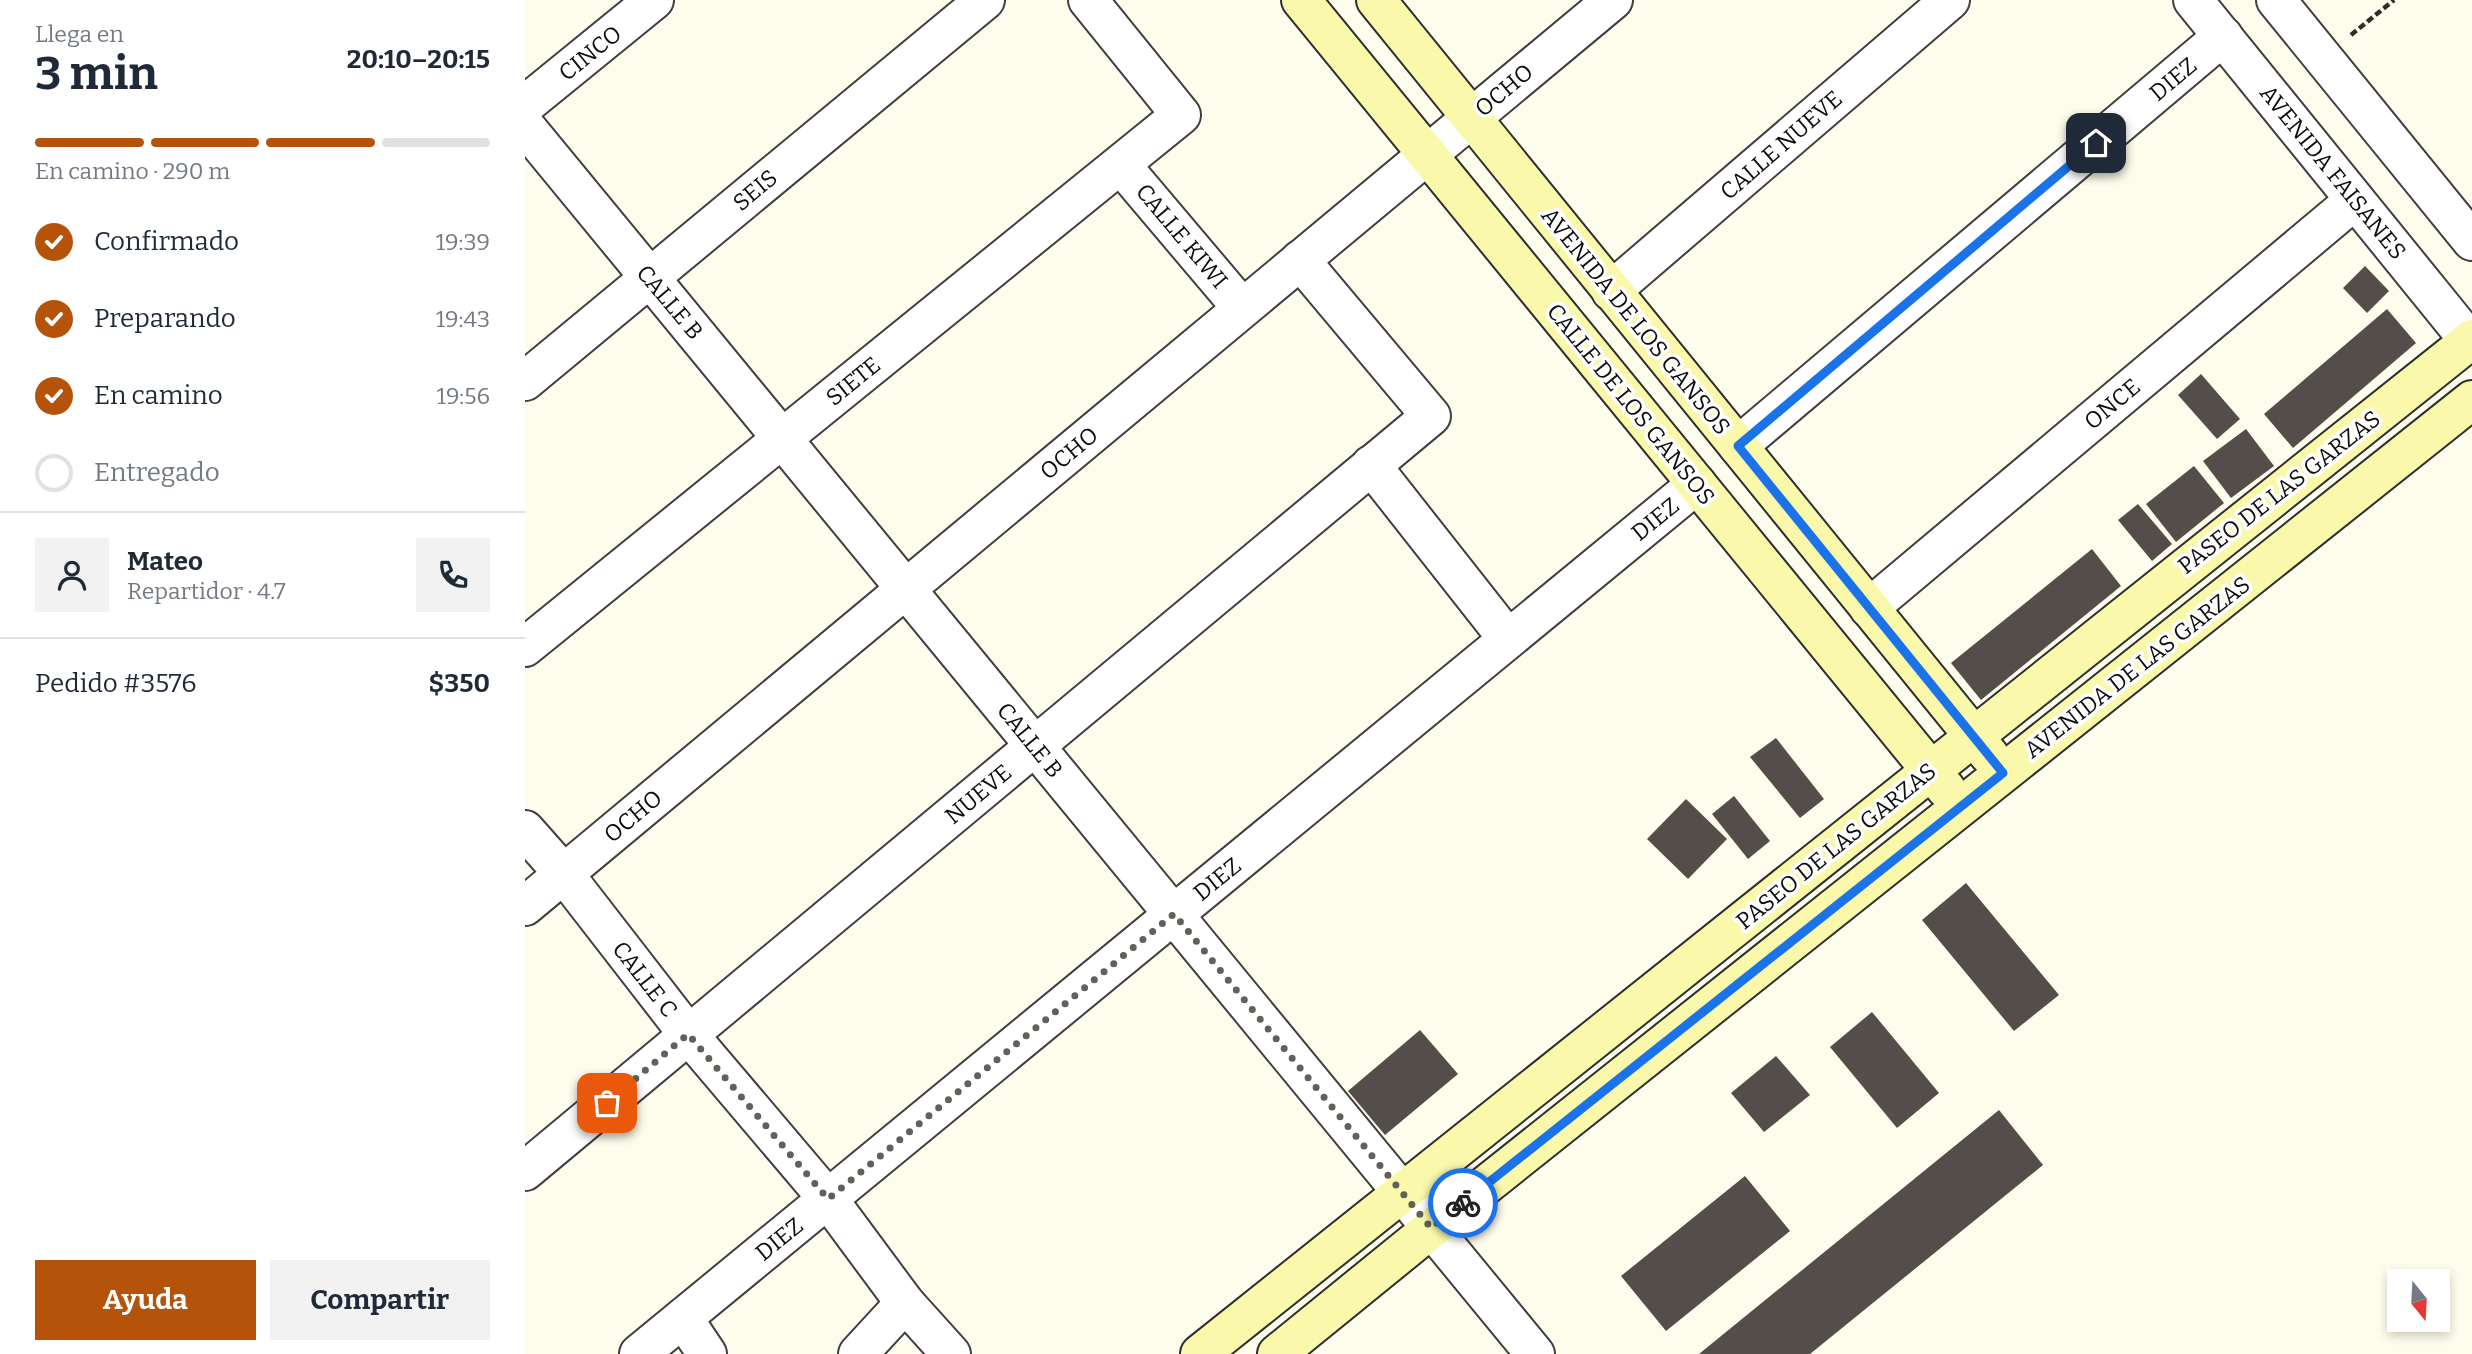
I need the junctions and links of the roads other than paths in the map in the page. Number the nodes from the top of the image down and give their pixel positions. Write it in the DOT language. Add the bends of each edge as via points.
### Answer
graph roads {
  1 [pos="654,0"];
  2 [pos="985,0"];
  3 [pos="1088,0"];
  4 [pos="1301,0"];
  5 [pos="1375,0"];
  6 [pos="1613,0"];
  7 [pos="1950,0"];
  8 [pos="2193,0"];
  9 [pos="2276,0"];
  10 [pos="2223,36"];
  11 [pos="525,105"];
  12 [pos="1471,118"];
  13 [pos="525,126"];
  14 [pos="1427,154"];
  15 [pos="1121,165"];
  16 [pos="2355,200"];
  17 [pos="2472,241"];
  18 [pos="1300,260"];
  19 [pos="650,278"];
  20 [pos="1611,291"];
  21 [pos="1243,308"];
  22 [pos="2471,341"];
  23 [pos="525,380"];
  24 [pos="2472,400"];
  25 [pos="782,438"];
  26 [pos="1738,446"];
  27 [pos="1371,466"];
  28 [pos="1697,484"];
  29 [pos="906,589"];
  30 [pos="1869,608"];
  31 [pos="1508,639"];
  32 [pos="525,647"];
  33 [pos="1973,736"];
  34 [pos="1035,746"];
  35 [pos="1931,770"];
  36 [pos="2003,773"];
  37 [pos="1961,808"];
  38 [pos="525,830"];
  39 [pos="563,874"];
  40 [pos="525,906"];
  41 [pos="1174,914"];
  42 [pos="688,1034"];
  43 [pos="525,1171"];
  44 [pos="1402,1192"];
  45 [pos="828,1199"];
  46 [pos="1431,1228"];
  47 [pos="905,1303"];
  48 [pos="683,1318"];
  49 [pos="639,1354"];
  50 [pos="707,1354"];
  51 [pos="858,1354"];
  52 [pos="951,1354"];
  53 [pos="1200,1354"];
  54 [pos="1277,1354"];
  55 [pos="1535,1354"];
  1 -- 11 [label="street, CINCO"];
  2 -- 19 [label="street, SEIS"];
  3 -- 15 [label="street, SIETE" via="1181,116"];
  4 -- 14 [label="main road, CALLE DE LOS GANSOS"];
  5 -- 12 [label="main road, AVENIDA DE LOS GANSOS"];
  6 -- 12 [label="street, OCHO"];
  7 -- 20 [label="street, CALLE NUEVE"];
  8 -- 10 [label="street, AVENIDA FAISANES"];
  9 -- 17 [label="street"];
  10 -- 16 [label="street, AVENIDA FAISANES"];
  10 -- 26 [label="street, DIEZ"];
  12 -- 14 [label="street, OCHO"];
  12 -- 20 [label="main road, AVENIDA DE LOS GANSOS"];
  13 -- 19 [label="street, CALLE B"];
  14 -- 18 [label="street, OCHO"];
  14 -- 28 [label="main road, CALLE DE LOS GANSOS"];
  15 -- 21 [label="street, CALLE KIWI"];
  15 -- 25 [label="street, SIETE"];
  16 -- 22 [label="street, AVENIDA FAISANES"];
  16 -- 30 [label="street, ONCE"];
  18 -- 21 [label="street, OCHO"];
  18 -- 27 [label="street, NUEVE" via="1431,416"];
  19 -- 23 [label="street, SEIS"];
  19 -- 25 [label="street, CALLE B"];
  20 -- 26 [label="main road, AVENIDA DE LOS GANSOS"];
  21 -- 29 [label="street, OCHO"];
  22 -- 33 [label="main road, PASEO DE LAS GARZAS"];
  24 -- 36 [label="main road, AVENIDA DE LAS GARZAS"];
  25 -- 29 [label="street, CALLE B"];
  25 -- 32 [label="street, SIETE"];
  26 -- 30 [label="main road, AVENIDA DE LOS GANSOS"];
  27 -- 31 [label="street"];
  27 -- 34 [label="street, NUEVE"];
  28 -- 31 [label="street, DIEZ"];
  28 -- 35 [label="main road, CALLE DE LOS GANSOS"];
  29 -- 34 [label="street, CALLE B"];
  29 -- 39 [label="street, OCHO"];
  30 -- 33 [label="main road, AVENIDA DE LOS GANSOS"];
  31 -- 41 [label="street, DIEZ"];
  33 -- 35 [label="main road, PASEO DE LAS GARZAS"];
  33 -- 36 [label="main road, AVENIDA DE LOS GANSOS"];
  34 -- 41 [label="street, CALLE B"];
  34 -- 42 [label="street, NUEVE"];
  35 -- 37 [label="main road, CALLE DE LOS GANSOS"];
  35 -- 44 [label="main road, PASEO DE LAS GARZAS"];
  36 -- 37 [label="main road, AVENIDA DE LAS GARZAS"];
  37 -- 46 [label="main road, AVENIDA DE LAS GARZAS"];
  38 -- 39 [label="street, CALLE C"];
  39 -- 40 [label="street, OCHO"];
  39 -- 42 [label="street, CALLE C"];
  41 -- 44 [label="street, CALLE B"];
  41 -- 45 [label="street, DIEZ"];
  42 -- 43 [label="street, NUEVE"];
  42 -- 45 [label="street, CALLE C"];
  44 -- 46 [label="street, CALLE B"];
  44 -- 53 [label="main road, PASEO DE LAS GARZAS"];
  45 -- 47 [label="street, CALLE C"];
  45 -- 48 [label="street, DIEZ"];
  46 -- 54 [label="main road, AVENIDA DE LAS GARZAS"];
  46 -- 55 [label="street, CALLE B"];
  47 -- 51 [label="street"];
  47 -- 52 [label="street, CALLE C"];
  48 -- 49 [label="street, DIEZ"];
  48 -- 50 [label="street"];
}
